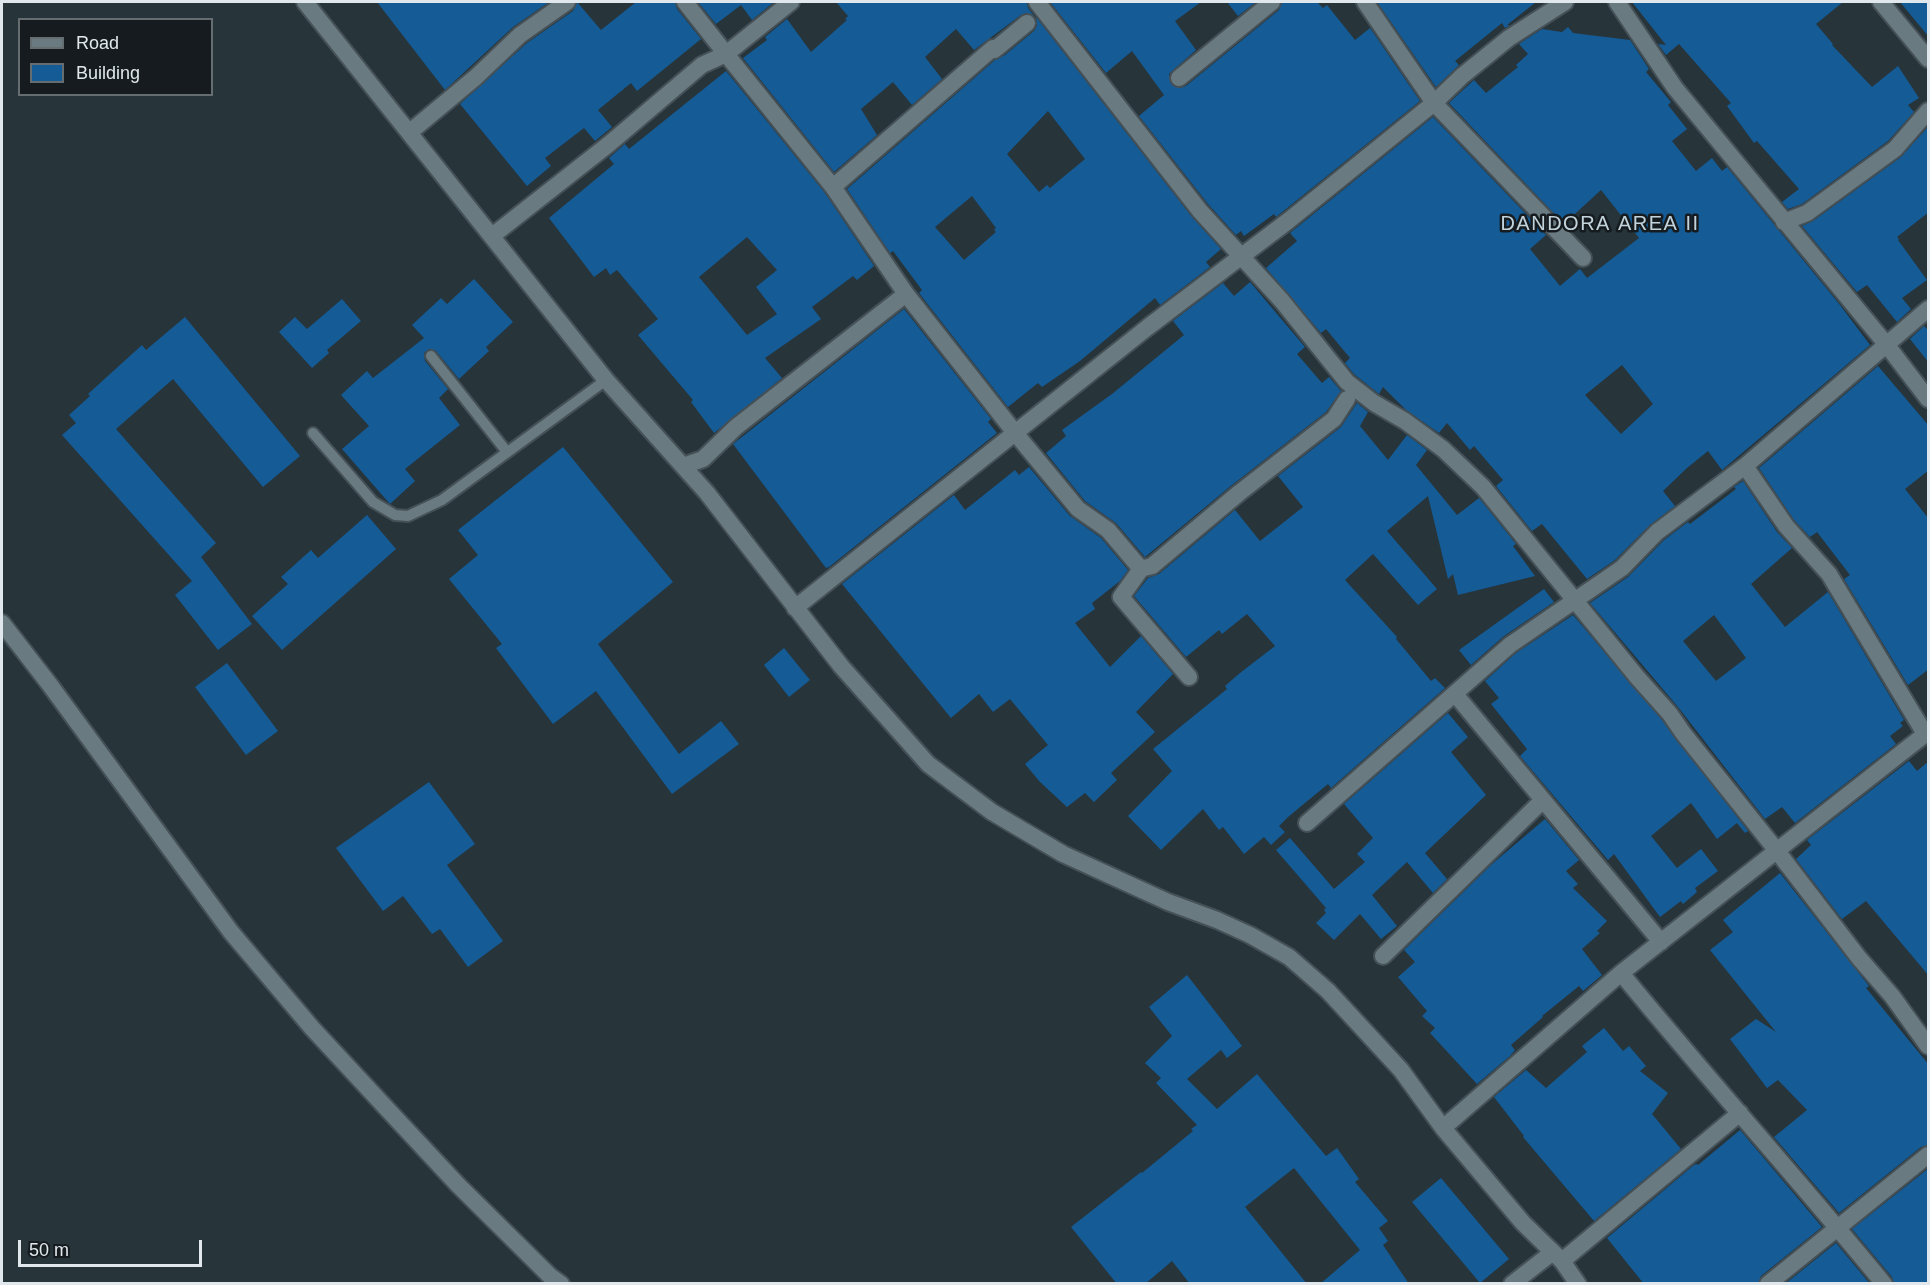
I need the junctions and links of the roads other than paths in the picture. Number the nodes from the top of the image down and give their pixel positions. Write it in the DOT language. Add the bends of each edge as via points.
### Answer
graph roads {
  1 [pos="305,2"];
  2 [pos="567,2"];
  3 [pos="686,2"];
  4 [pos="790,2"];
  5 [pos="1037,2"];
  6 [pos="1272,2"];
  7 [pos="1365,2"];
  8 [pos="1565,2"];
  9 [pos="1617,2"];
  10 [pos="1881,2"];
  11 [pos="1027,23"];
  12 [pos="726,54"];
  13 [pos="1929,59"];
  14 [pos="1179,78"];
  15 [pos="1434,103"];
  16 [pos="1929,111"];
  17 [pos="410,132"];
  18 [pos="833,187"];
  19 [pos="1784,222"];
  20 [pos="492,236"];
  21 [pos="1242,256"];
  22 [pos="1582,258"];
  23 [pos="906,294"];
  24 [pos="1929,309"];
  25 [pos="1886,344"];
  26 [pos="431,356"];
  27 [pos="606,380"];
  28 [pos="1347,399"];
  29 [pos="1929,399"];
  30 [pos="313,433"];
  31 [pos="1016,434"];
  32 [pos="507,452"];
  33 [pos="683,466"];
  34 [pos="1745,466"];
  35 [pos="1140,569"];
  36 [pos="1576,600"];
  37 [pos="795,608"];
  38 [pos="2,623"];
  39 [pos="1189,677"];
  40 [pos="1455,694"];
  41 [pos="1927,733"];
  42 [pos="1542,801"];
  43 [pos="1307,824"];
  44 [pos="1777,851"];
  45 [pos="1661,942"];
  46 [pos="1383,956"];
  47 [pos="1621,973"];
  48 [pos="1929,1046"];
  49 [pos="1740,1113"];
  50 [pos="1443,1128"];
  51 [pos="1929,1155"];
  52 [pos="1838,1227"];
  53 [pos="1557,1257"];
  54 [pos="561,1284"];
  55 [pos="1512,1284"];
  56 [pos="1578,1284"];
  57 [pos="1768,1284"];
  58 [pos="1884,1284"];
  1 -- 17 [label="street"];
  2 -- 17 [label="street" via="520,35"];
  3 -- 12 [label="street"];
  4 -- 12 [label="street"];
  5 -- 21 [label="street" via="1200,211"];
  6 -- 14 [label="street"];
  7 -- 15 [label="street"];
  8 -- 15 [label="street" via="1461,76"];
  9 -- 19 [label="street" via="1675,88"];
  10 -- 13 [label="street"];
  11 -- 18 [label="street"];
  12 -- 18 [label="street"];
  12 -- 20 [label="street" via="702,65"];
  15 -- 21 [label="street"];
  15 -- 22 [label="street"];
  16 -- 19 [label="street" via="1895,149 1807,213"];
  17 -- 20 [label="street"];
  18 -- 23 [label="street"];
  19 -- 25 [label="street"];
  20 -- 27 [label="street"];
  21 -- 31 [label="street"];
  21 -- 36 [label="street" via="1347,382 1443,450 1483,487"];
  23 -- 31 [label="street"];
  23 -- 33 [label="street" via="736,427 703,459"];
  24 -- 25 [label="street"];
  25 -- 29 [label="street"];
  25 -- 34 [label="street"];
  26 -- 32 [label="lane"];
  27 -- 32 [label="lane"];
  27 -- 33 [label="street"];
  28 -- 35 [label="street" via="1334,419 1152,566"];
  30 -- 32 [label="lane" via="373,502 395,515 408,516 442,500"];
  31 -- 35 [label="street" via="1078,509 1107,530"];
  31 -- 37 [label="street"];
  33 -- 37 [label="street"];
  34 -- 36 [label="street" via="1657,532 1622,568"];
  34 -- 41 [label="street" via="1786,526 1829,574"];
  35 -- 39 [label="street" via="1121,597"];
  36 -- 40 [label="street" via="1510,645"];
  36 -- 44 [label="street"];
  37 -- 50 [label="street" via="928,764 992,812 1063,854 1217,920 1289,957 1328,991 1401,1070"];
  38 -- 54 [label="street" via="238,941 312,1028 458,1185"];
  40 -- 42 [label="street"];
  40 -- 43 [label="street"];
  41 -- 44 [label="street"];
  42 -- 45 [label="street"];
  42 -- 46 [label="street"];
  44 -- 45 [label="street"];
  44 -- 48 [label="street"];
  45 -- 47 [label="street"];
  47 -- 49 [label="street"];
  47 -- 50 [label="street"];
  49 -- 52 [label="street"];
  49 -- 53 [label="street"];
  50 -- 53 [label="street"];
  51 -- 52 [label="street"];
  52 -- 57 [label="street"];
  52 -- 58 [label="street"];
  53 -- 55 [label="street"];
  53 -- 56 [label="street"];
}
